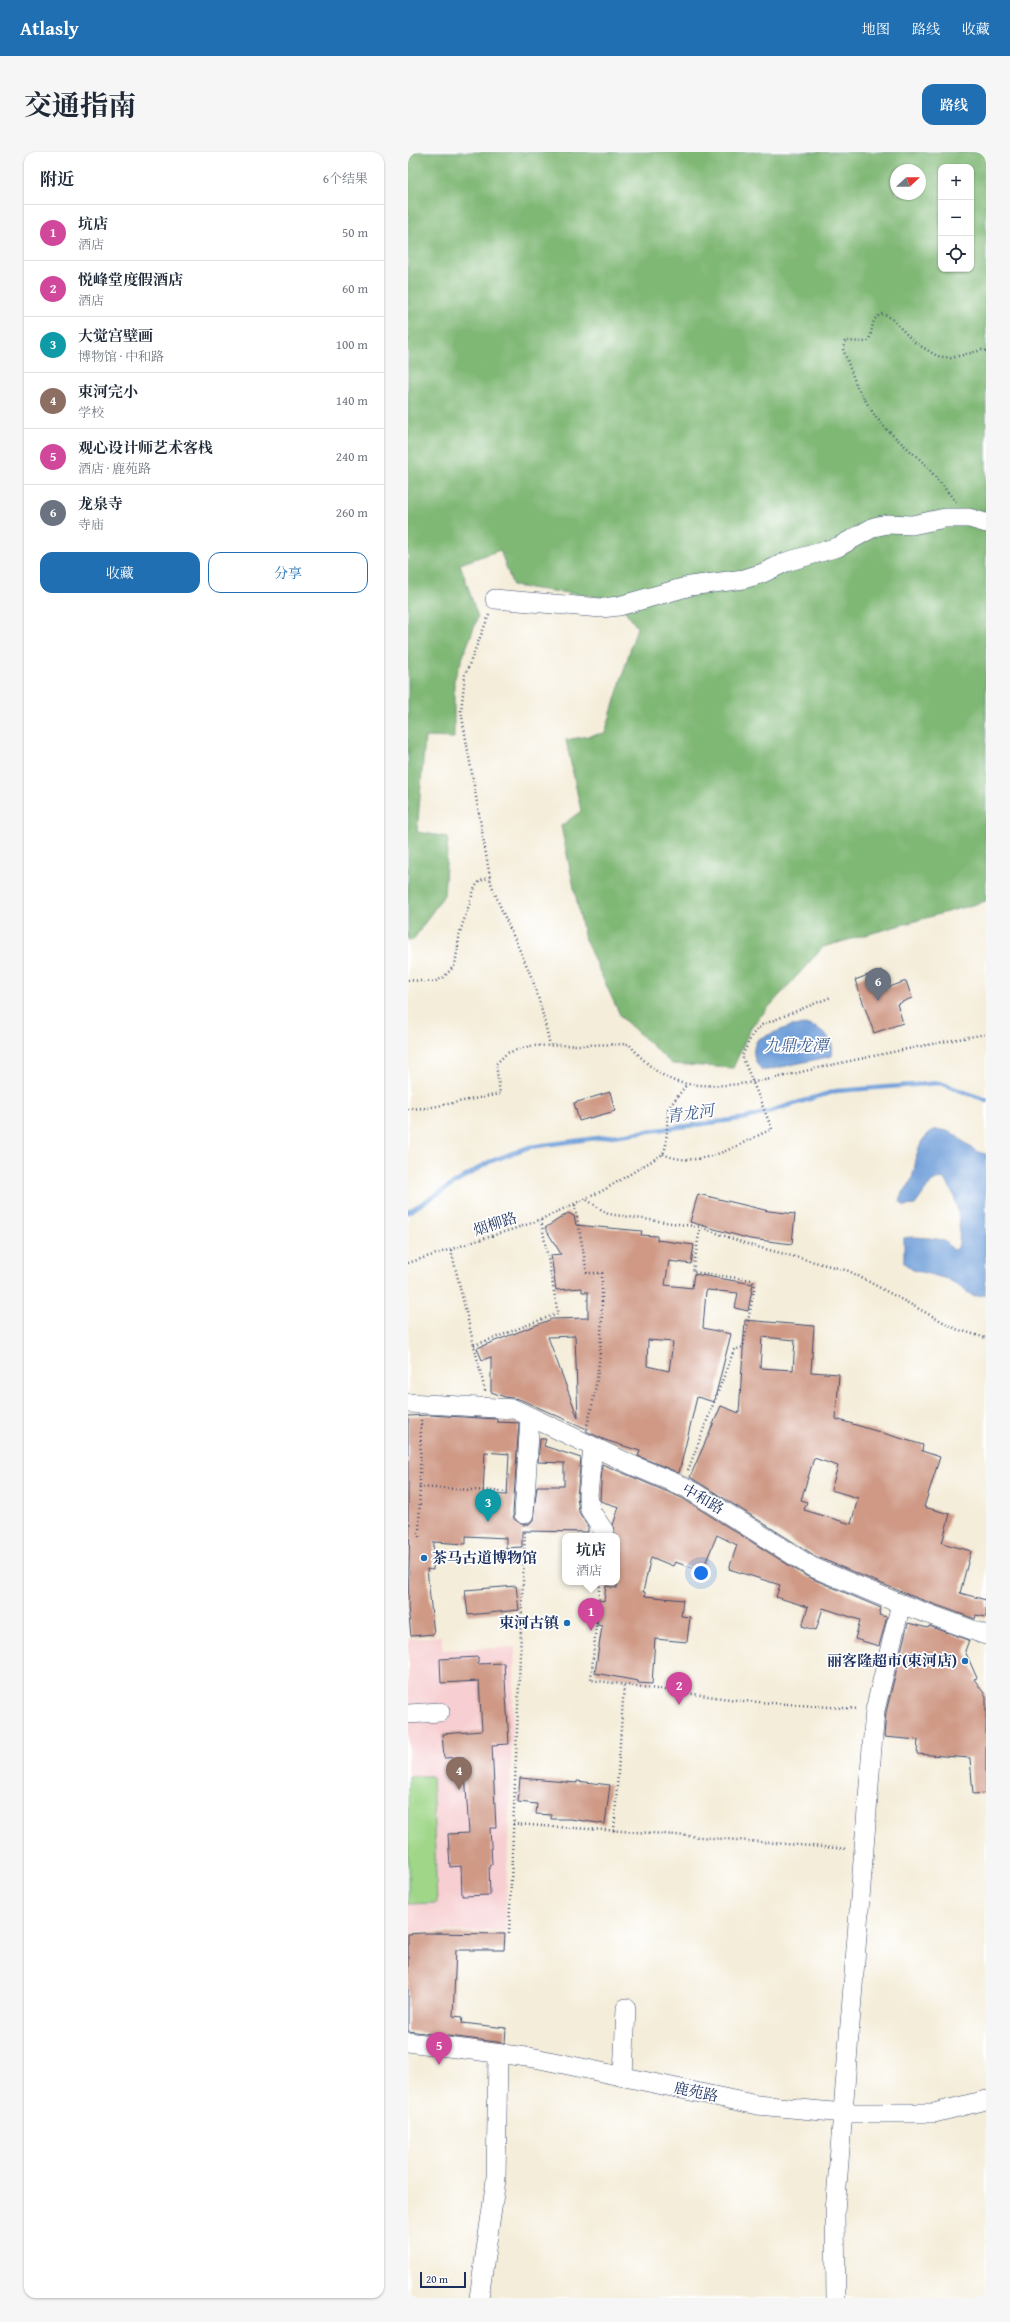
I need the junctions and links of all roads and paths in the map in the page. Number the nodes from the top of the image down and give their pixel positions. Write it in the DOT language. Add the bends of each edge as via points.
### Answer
graph roads {
  1 [pos="986,352"];
  2 [pos="978,520"];
  3 [pos="495,599"];
  4 [pos="490,877"];
  5 [pos="408,980"];
  6 [pos="831,997"];
  7 [pos="986,1034"];
  8 [pos="550,1045"];
  9 [pos="687,1084"];
  10 [pos="753,1084"];
  11 [pos="408,1109"];
  12 [pos="663,1154"];
  13 [pos="587,1200"];
  14 [pos="575,1205"];
  15 [pos="541,1220"];
  16 [pos="700,1227"];
  17 [pos="451,1250"];
  18 [pos="408,1263"];
  19 [pos="986,1338"];
  20 [pos="474,1345"];
  21 [pos="414,1403"];
  22 [pos="487,1408"];
  23 [pos="530,1417"];
  24 [pos="587,1444"];
  25 [pos="682,1486"];
  26 [pos="419,1487"];
  27 [pos="524,1493"];
  28 [pos="524,1514"];
  29 [pos="604,1531"];
  30 [pos="419,1537"];
  31 [pos="600,1585"];
  32 [pos="901,1604"];
  33 [pos="986,1637"];
  34 [pos="624,1685"];
  35 [pos="875,1710"];
  36 [pos="440,1712"];
  37 [pos="408,1714"];
  38 [pos="513,1824"];
  39 [pos="614,1831"];
  40 [pos="863,1851"];
  41 [pos="509,1933"];
  42 [pos="626,2008"];
  43 [pos="408,2042"];
  44 [pos="498,2054"];
  45 [pos="623,2077"];
  46 [pos="986,2100"];
  47 [pos="844,2113"];
  48 [pos="479,2298"];
  49 [pos="836,2298"];
  1 -- 2 [label="path" via="982,350 951,358 938,356 914,342 891,318 883,314 873,321 867,342 849,340 843,344 845,357 857,387 875,416"];
  2 -- 3 [label="street" via="945,518 912,525 887,524 874,527 838,547 786,562 744,579 690,586 619,606 601,608"];
  3 -- 4 [label="path" via="465,675 461,711"];
  4 -- 5 [label="path" via="480,881 475,887 460,932 455,965 444,978 434,982"];
  4 -- 8 [label="path" via="500,907 532,979"];
  6 -- 10 [label="path" via="762,1025 752,1035 742,1056"];
  7 -- 10 [label="path" via="932,1043"];
  8 -- 9 [label="path" via="629,1044 652,1067"];
  8 -- 11 [label="path" via="522,1047 507,1053 496,1064 500,1094 427,1108"];
  9 -- 10 [label="path"];
  9 -- 12 [label="path" via="668,1109 666,1146"];
  10 -- 12 [label="path" via="772,1129 706,1159 688,1160"];
  12 -- 13 [label="path, 烟柳路"];
  13 -- 14 [label="path, 烟柳路"];
  13 -- 16 [label="path" via="608,1214"];
  14 -- 15 [label="path, 烟柳路"];
  14 -- 24 [label="path" via="587,1272 602,1273 601,1349"];
  15 -- 17 [label="path, 烟柳路"];
  15 -- 20 [label="path" via="558,1314"];
  16 -- 19 [label="path" via="750,1245 850,1271 956,1329"];
  16 -- 25 [label="path" via="693,1272 752,1280 755,1285 743,1347 734,1350"];
  17 -- 18 [label="path, 烟柳路"];
  17 -- 20 [label="path"];
  20 -- 22 [label="path" via="484,1382"];
  21 -- 22 [label="street, 中和路"];
  21 -- 26 [label="path"];
  22 -- 23 [label="street, 中和路" via="514,1409"];
  23 -- 24 [label="street, 中和路"];
  23 -- 27 [label="street"];
  24 -- 25 [label="street, 中和路"];
  24 -- 29 [label="street" via="590,1510"];
  25 -- 32 [label="street, 中和路" via="812,1567"];
  26 -- 27 [label="path"];
  26 -- 30 [label="path"];
  27 -- 28 [label="street"];
  28 -- 38 [label="path" via="525,1550"];
  31 -- 34 [label="path" via="591,1680"];
  32 -- 33 [label="street, 中和路"];
  32 -- 35 [label="street"];
  34 -- 35 [label="path" via="744,1701"];
  34 -- 39 [label="path"];
  35 -- 40 [label="street"];
  36 -- 37 [label="street"];
  38 -- 39 [label="path"];
  38 -- 41 [label="path"];
  39 -- 40 [label="path"];
  40 -- 47 [label="street"];
  42 -- 45 [label="street"];
  43 -- 44 [label="street, 鹿苑路"];
  44 -- 45 [label="street, 鹿苑路" via="535,2058"];
  44 -- 48 [label="street" via="496,2180"];
  45 -- 47 [label="street, 鹿苑路" via="757,2105"];
  46 -- 47 [label="street, 鹿苑路" via="934,2113"];
  47 -- 49 [label="street" via="835,2212"];
}
